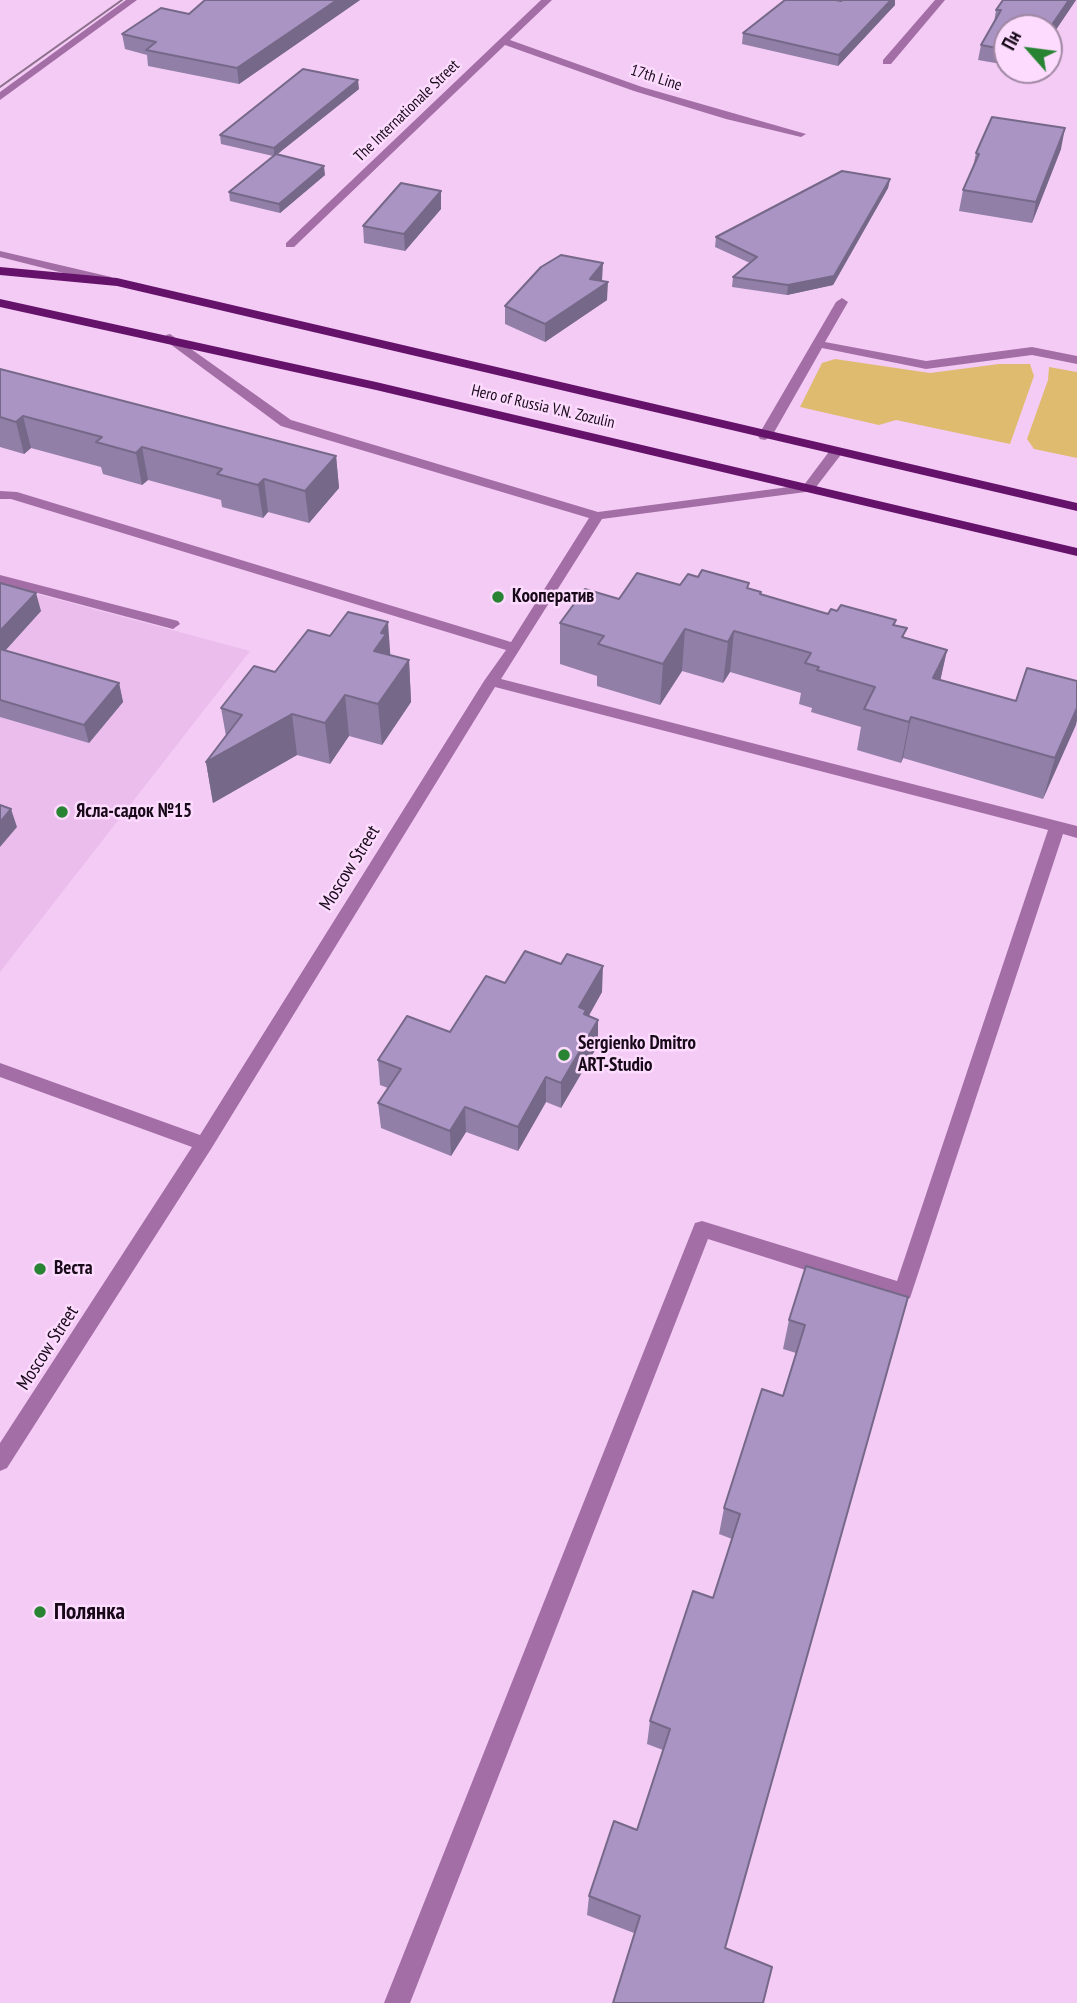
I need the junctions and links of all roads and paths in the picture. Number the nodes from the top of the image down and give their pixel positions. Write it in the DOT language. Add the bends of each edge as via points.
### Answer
graph roads {
  1 [pos="132,0"];
  2 [pos="547,0"];
  3 [pos="940,0"];
  4 [pos="503,41"];
  5 [pos="887,62"];
  6 [pos="0,97"];
  7 [pos="801,134"];
  8 [pos="290,246"];
  9 [pos="0,254"];
  10 [pos="0,271"];
  11 [pos="117,282"];
  12 [pos="842,302"];
  13 [pos="0,303"];
  14 [pos="170,338"];
  15 [pos="819,344"];
  16 [pos="1077,360"];
  17 [pos="765,436"];
  18 [pos="836,452"];
  19 [pos="808,488"];
  20 [pos="0,495"];
  21 [pos="1077,507"];
  22 [pos="597,516"];
  23 [pos="1077,552"];
  24 [pos="0,579"];
  25 [pos="173,624"];
  26 [pos="515,648"];
  27 [pos="491,681"];
  28 [pos="1067,829"];
  29 [pos="0,1070"];
  30 [pos="204,1144"];
  31 [pos="0,1461"];
  32 [pos="397,2003"];
  1 -- 6 [label="street"];
  2 -- 4 [label="street, The Internationale Street"];
  3 -- 5 [label="street"];
  4 -- 7 [label="street, 17th Line" via="638,89"];
  4 -- 8 [label="street, The Internationale Street"];
  9 -- 11 [label="street"];
  10 -- 11 [label="main road, Hero of Russia V.N. Zozulin"];
  11 -- 17 [label="main road, Hero of Russia V.N. Zozulin"];
  12 -- 15 [label="street"];
  13 -- 14 [label="main road, Hero of Russia V.N. Zozulin"];
  14 -- 19 [label="main road, Hero of Russia V.N. Zozulin"];
  14 -- 22 [label="street" via="286,423"];
  15 -- 16 [label="street" via="926,365 1032,351"];
  15 -- 17 [label="street"];
  17 -- 18 [label="main road, Hero of Russia V.N. Zozulin"];
  18 -- 19 [label="street"];
  18 -- 21 [label="main road, Hero of Russia V.N. Zozulin"];
  19 -- 22 [label="street"];
  19 -- 23 [label="main road, Hero of Russia V.N. Zozulin"];
  20 -- 26 [label="street"];
  22 -- 26 [label="street, Moscow Street"];
  24 -- 25 [label="street"];
  26 -- 27 [label="street, Moscow Street"];
  27 -- 28 [label="street"];
  27 -- 30 [label="street, Moscow Street"];
  28 -- 32 [label="street" via="903,1292 702,1229"];
  29 -- 30 [label="street"];
  30 -- 31 [label="street, Moscow Street"];
}
